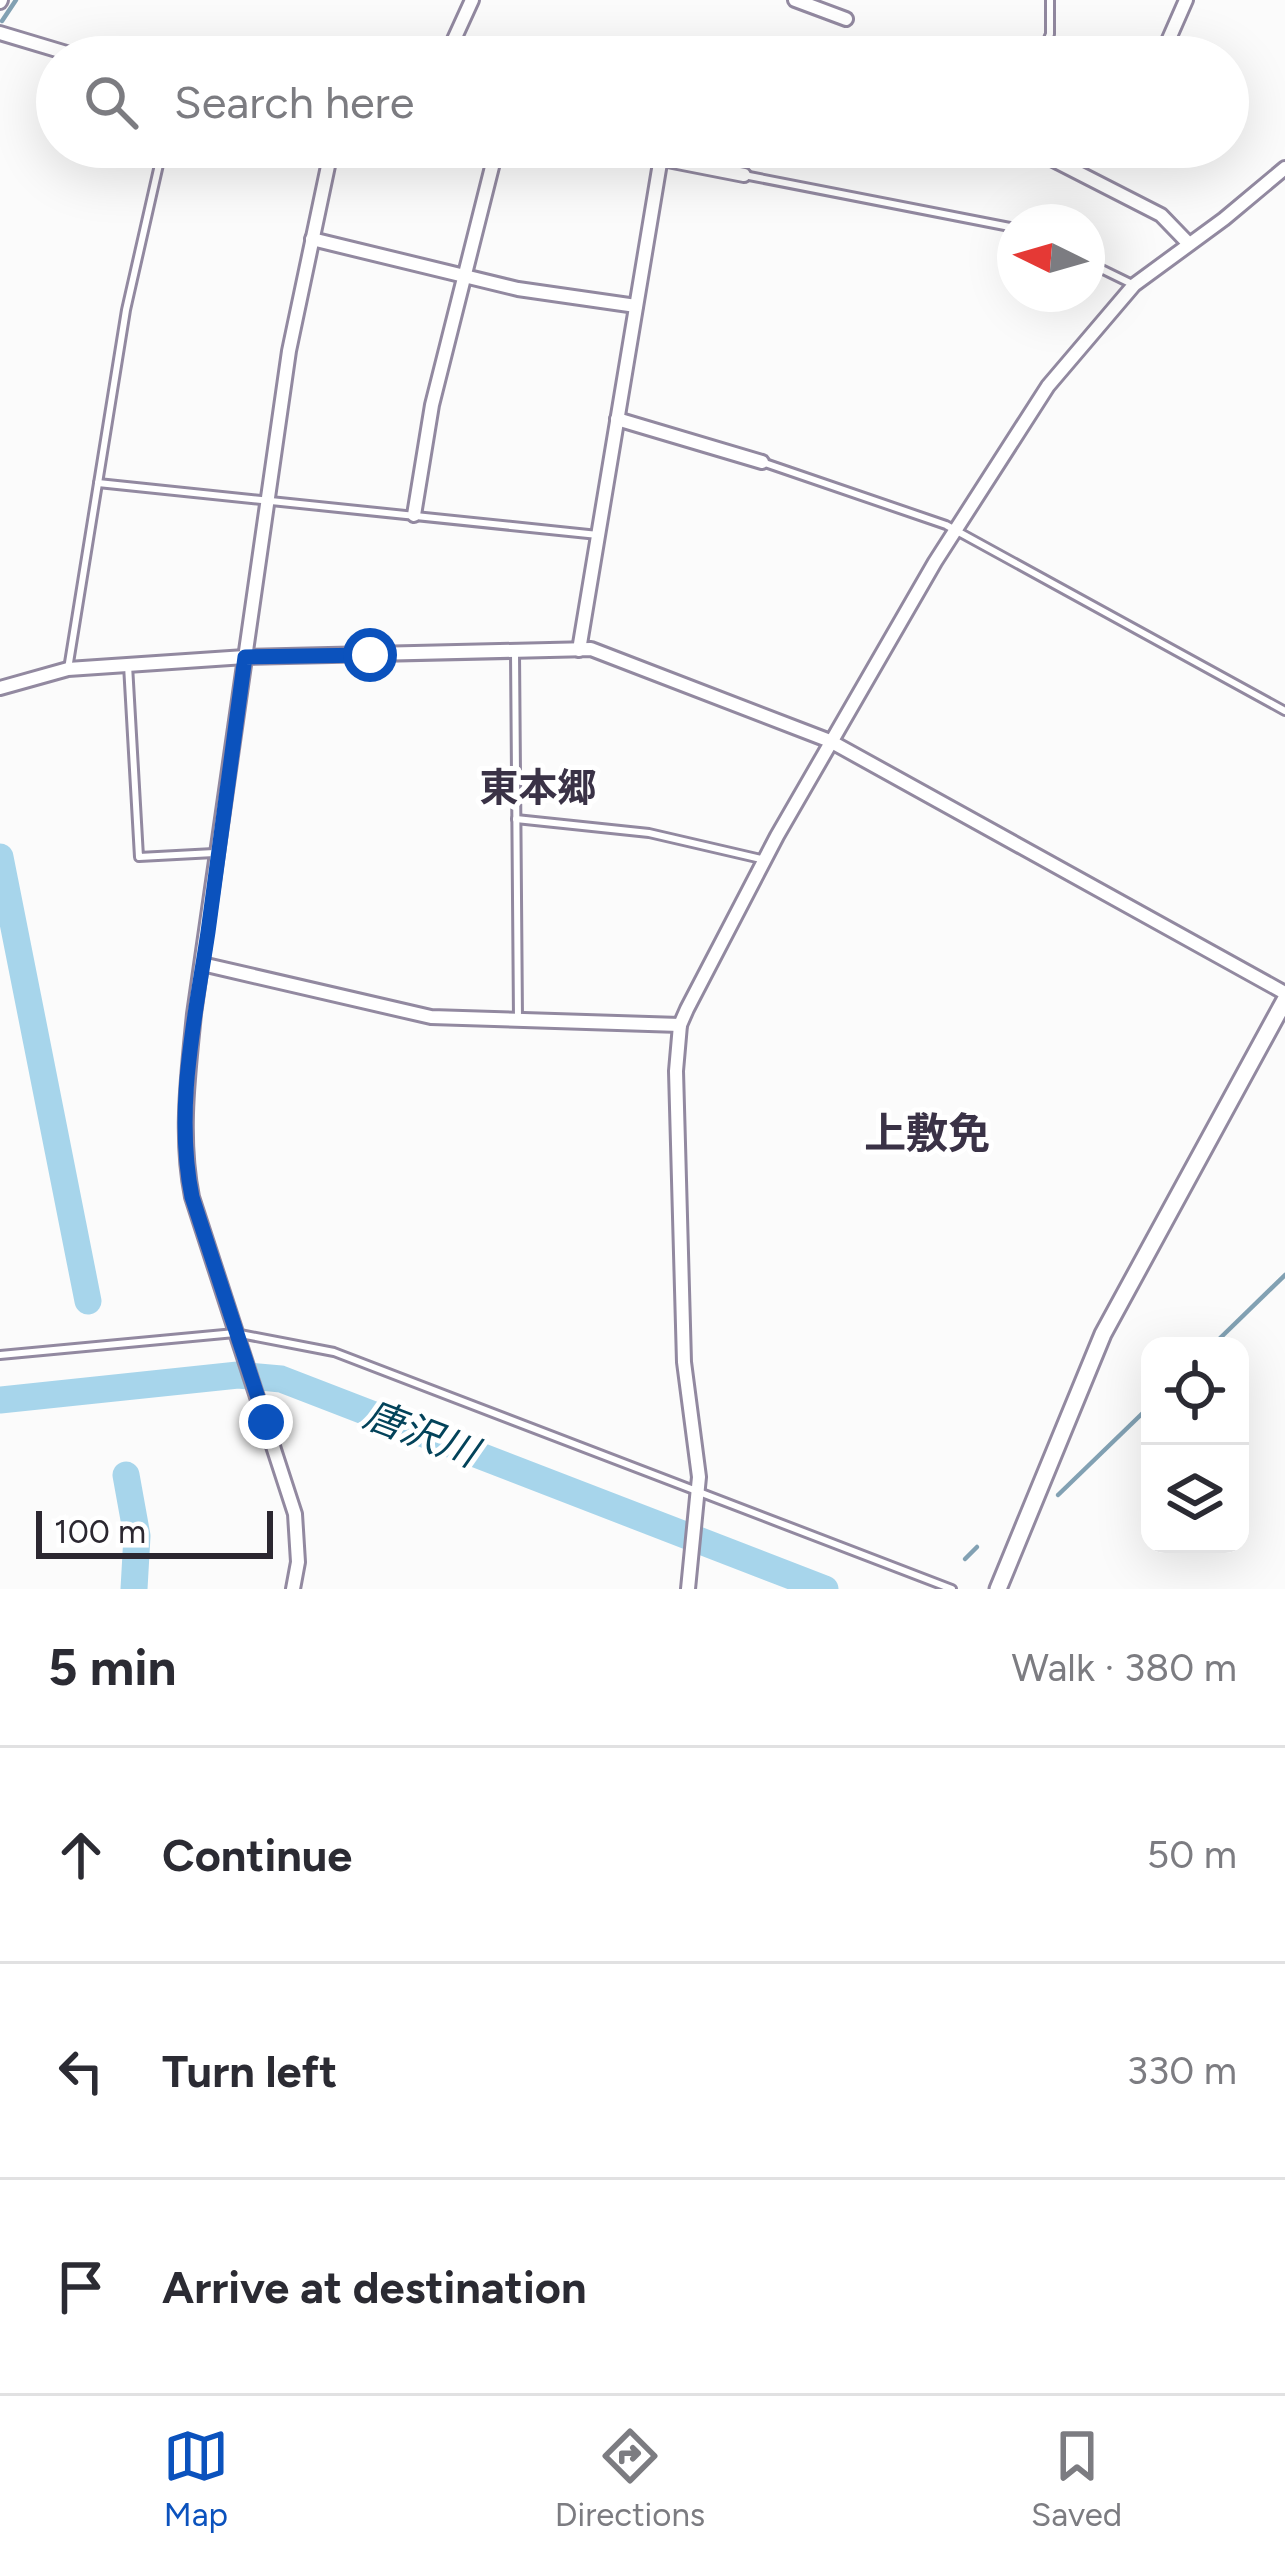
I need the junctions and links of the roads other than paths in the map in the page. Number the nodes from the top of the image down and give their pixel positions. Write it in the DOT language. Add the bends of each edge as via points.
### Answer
graph roads {
  1 [pos="472,0"];
  2 [pos="795,0"];
  3 [pos="1050,0"];
  4 [pos="1186,0"];
  5 [pos="846,20"];
  6 [pos="0,33"];
  7 [pos="456,36"];
  8 [pos="1049,36"];
  9 [pos="1170,36"];
  10 [pos="36,44"];
  11 [pos="158,168"];
  12 [pos="327,168"];
  13 [pos="492,168"];
  14 [pos="660,168"];
  15 [pos="713,168"];
  16 [pos="1070,168"];
  17 [pos="1285,168"];
  18 [pos="745,175"];
  19 [pos="997,224"];
  20 [pos="312,239"];
  21 [pos="1190,244"];
  22 [pos="1105,271"];
  23 [pos="464,278"];
  24 [pos="1133,285"];
  25 [pos="636,307"];
  26 [pos="617,418"];
  27 [pos="762,462"];
  28 [pos="98,483"];
  29 [pos="268,501"];
  30 [pos="414,515"];
  31 [pos="954,530"];
  32 [pos="598,535"];
  33 [pos="579,650"];
  34 [pos="515,652"];
  35 [pos="245,657"];
  36 [pos="128,665"];
  37 [pos="68,668"];
  38 [pos="0,688"];
  39 [pos="1285,711"];
  40 [pos="830,740"];
  41 [pos="516,819"];
  42 [pos="217,853"];
  43 [pos="764,860"];
  44 [pos="202,964"];
  45 [pos="1285,997"];
  46 [pos="518,1019"];
  47 [pos="680,1025"];
  48 [pos="237,1338"];
  49 [pos="0,1355"];
  50 [pos="698,1497"];
  51 [pos="692,1585"];
  52 [pos="293,1589"];
  53 [pos="952,1589"];
  54 [pos="998,1589"];
  1 -- 7 [label="street"];
  2 -- 5 [label="street"];
  3 -- 8 [label="lane"];
  4 -- 9 [label="street"];
  6 -- 10 [label="street"];
  11 -- 28 [label="lane"];
  12 -- 20 [label="street"];
  13 -- 23 [label="street"];
  14 -- 25 [label="street"];
  15 -- 18 [label="street"];
  16 -- 21 [label="street" via="1161,215"];
  17 -- 21 [label="street"];
  18 -- 19 [label="lane"];
  20 -- 23 [label="street"];
  20 -- 29 [label="street"];
  21 -- 24 [label="street"];
  22 -- 24 [label="lane"];
  23 -- 25 [label="street"];
  23 -- 30 [label="street"];
  24 -- 31 [label="street" via="1048,386"];
  25 -- 26 [label="street"];
  26 -- 27 [label="street"];
  26 -- 32 [label="street"];
  27 -- 31 [label="lane"];
  28 -- 29 [label="lane"];
  28 -- 37 [label="lane"];
  29 -- 30 [label="lane"];
  29 -- 35 [label="street"];
  30 -- 32 [label="lane"];
  31 -- 39 [label="lane"];
  31 -- 40 [label="street"];
  32 -- 33 [label="street"];
  33 -- 34 [label="street"];
  33 -- 40 [label="street"];
  34 -- 35 [label="street"];
  34 -- 41 [label="lane"];
  35 -- 36 [label="street"];
  35 -- 42 [label="street"];
  36 -- 37 [label="street"];
  36 -- 42 [label="lane" via="140,857"];
  37 -- 38 [label="street"];
  40 -- 43 [label="street"];
  40 -- 45 [label="street"];
  41 -- 43 [label="lane" via="649,833"];
  41 -- 46 [label="lane"];
  42 -- 44 [label="street"];
  43 -- 47 [label="street"];
  44 -- 46 [label="street" via="431,1016"];
  44 -- 48 [label="street" via="186,1170"];
  45 -- 54 [label="street" via="1103,1334"];
  46 -- 47 [label="street"];
  47 -- 50 [label="street" via="684,1362"];
  48 -- 49 [label="lane"];
  48 -- 50 [label="lane" via="334,1352"];
  48 -- 52 [label="street" via="296,1514"];
  50 -- 51 [label="street"];
  50 -- 53 [label="lane"];
}
